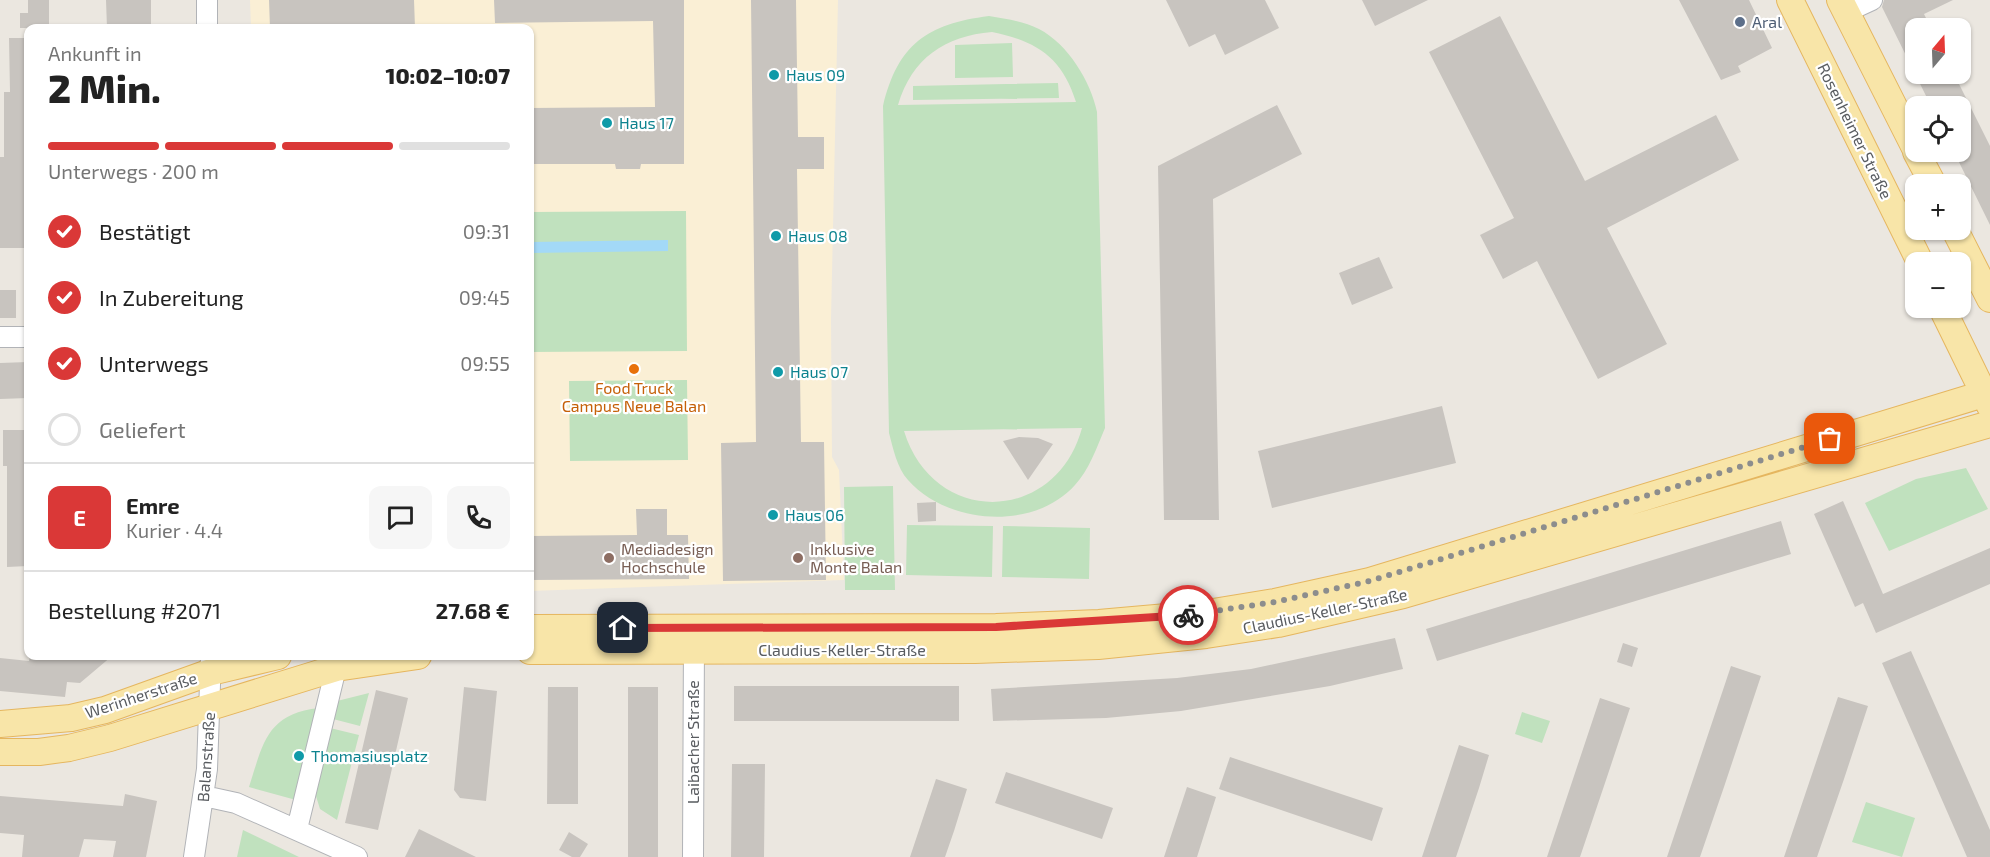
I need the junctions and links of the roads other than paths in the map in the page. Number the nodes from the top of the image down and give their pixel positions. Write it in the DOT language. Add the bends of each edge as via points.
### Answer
graph roads {
  1 [pos="207,0"];
  2 [pos="1790,0"];
  3 [pos="1872,0"];
  4 [pos="1843,6"];
  5 [pos="207,24"];
  6 [pos="1905,129"];
  7 [pos="1960,240"];
  8 [pos="1915,252"];
  9 [pos="1990,299"];
  10 [pos="1947,318"];
  11 [pos="0,337"];
  12 [pos="24,337"];
  13 [pos="1988,397"];
  14 [pos="1990,424"];
  15 [pos="534,628"];
  16 [pos="693,639"];
  17 [pos="534,651"];
  18 [pos="244,660"];
  19 [pos="391,660"];
  20 [pos="211,664"];
  21 [pos="336,668"];
  22 [pos="210,706"];
  23 [pos="0,724"];
  24 [pos="0,752"];
  25 [pos="204,796"];
  26 [pos="297,829"];
  27 [pos="194,857"];
  28 [pos="357,857"];
  29 [pos="693,857"];
  1 -- 5 [label="street"];
  2 -- 8 [label="main road, Rosenheimer Straße"];
  3 -- 4 [label="street"];
  4 -- 6 [label="main road"];
  7 -- 9 [label="main road"];
  10 -- 13 [label="main road"];
  11 -- 12 [label="street"];
  13 -- 16 [label="main road, Claudius-Keller-Straße" via="1382,577 1275,602 1201,614 1076,624"];
  14 -- 16 [label="main road, Claudius-Keller-Straße" via="1403,595 1278,624 1098,646 963,650"];
  15 -- 16 [label="main road, Claudius-Keller-Straße"];
  16 -- 17 [label="main road, Claudius-Keller-Straße"];
  16 -- 29 [label="street, Laibacher Straße"];
  18 -- 20 [label="main road"];
  19 -- 21 [label="main road"];
  20 -- 22 [label="street, Balanstraße"];
  20 -- 23 [label="main road, Werinherstraße" via="105,710 54,720"];
  21 -- 22 [label="main road"];
  21 -- 26 [label="street"];
  22 -- 24 [label="main road, Werinherstraße" via="69,748"];
  22 -- 25 [label="street, Balanstraße"];
  25 -- 26 [label="street" via="236,803"];
  25 -- 27 [label="street, Balanstraße"];
  26 -- 28 [label="street"];
}
